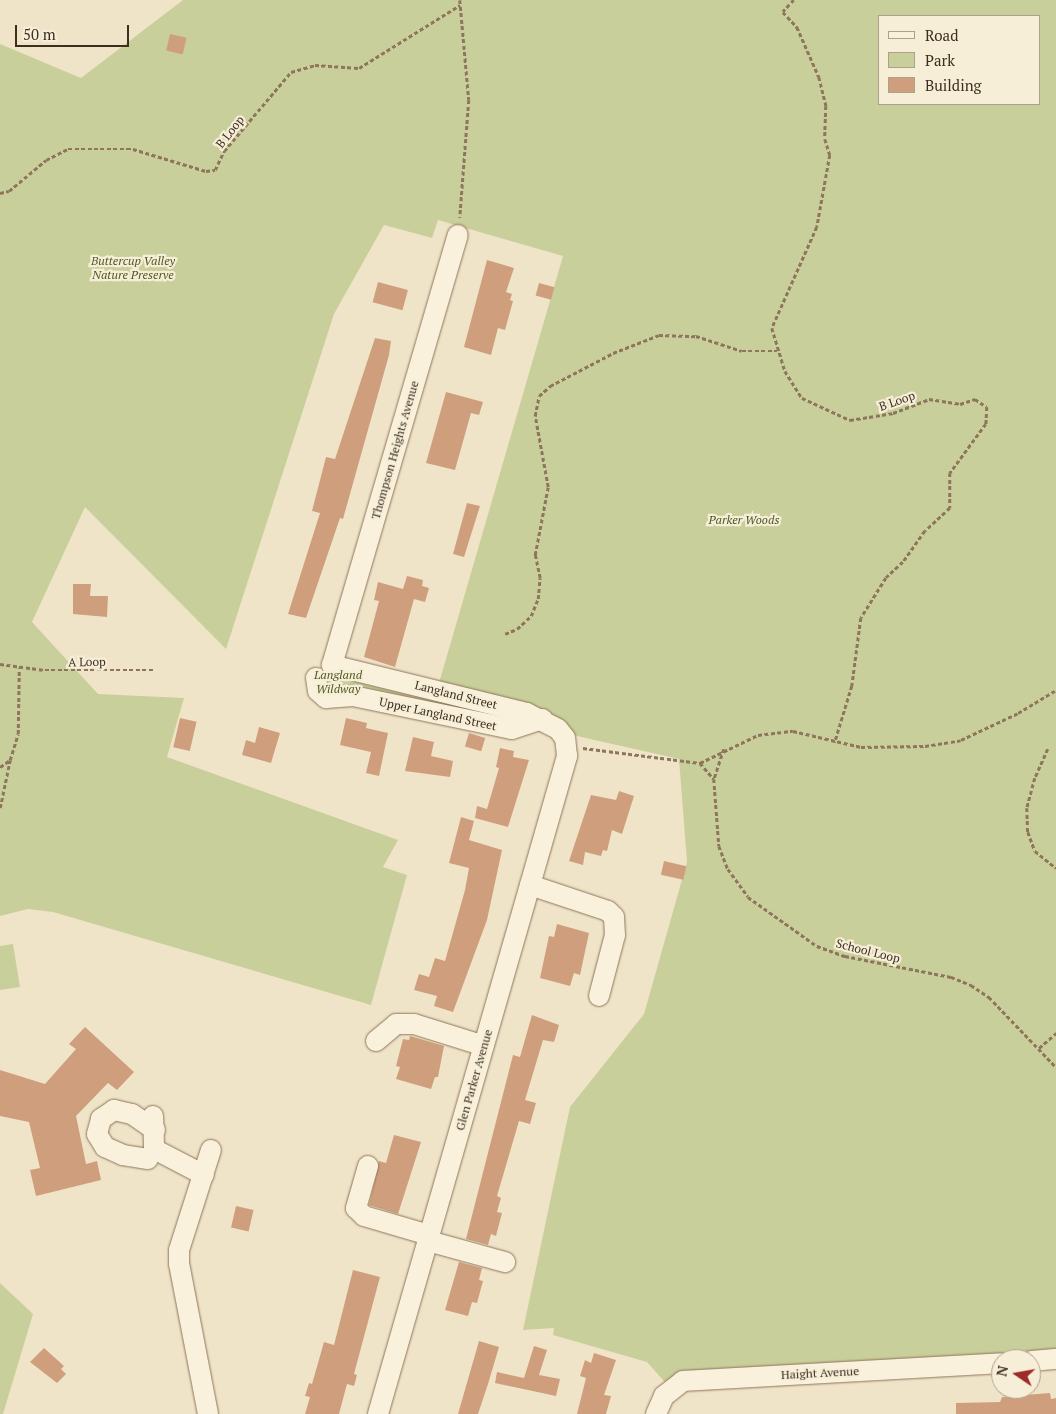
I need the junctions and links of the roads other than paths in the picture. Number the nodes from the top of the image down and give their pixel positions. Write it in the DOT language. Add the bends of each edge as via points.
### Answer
graph roads {
  1 [pos="458,235"];
  2 [pos="332,665"];
  3 [pos="316,678"];
  4 [pos="542,719"];
  5 [pos="572,747"];
  6 [pos="530,885"];
  7 [pos="599,996"];
  8 [pos="376,1041"];
  9 [pos="484,1046"];
  10 [pos="211,1150"];
  11 [pos="368,1166"];
  12 [pos="134,1173"];
  13 [pos="204,1175"];
  14 [pos="429,1238"];
  15 [pos="504,1262"];
  16 [pos="1056,1359"];
  17 [pos="1041,1360"];
  18 [pos="991,1363"];
  19 [pos="208,1414"];
  20 [pos="378,1414"];
  21 [pos="656,1414"];
  1 -- 2 [label="street, Thompson Heights Avenue"];
  2 -- 4 [label="street, Langland Street"];
  3 -- 4 [label="street, Upper Langland Street" via="318,691 326,698 354,696 512,729"];
  4 -- 5 [label="street, Langland Street" via="558,729"];
  5 -- 6 [label="street, Glen Parker Avenue"];
  6 -- 7 [label="street" via="608,911 614,917 615,935"];
  6 -- 9 [label="street, Glen Parker Avenue"];
  8 -- 9 [label="street" via="396,1024 414,1024"];
  9 -- 14 [label="street, Glen Parker Avenue"];
  10 -- 13 [label="street"];
  11 -- 14 [label="street" via="356,1208 364,1216"];
  12 -- 13 [label="street" via="152,1137"];
  13 -- 19 [label="street" via="183,1235 179,1264"];
  14 -- 15 [label="street"];
  14 -- 20 [label="street, Glen Parker Avenue"];
  16 -- 17 [label="street"];
  18 -- 21 [label="street, Haight Avenue" via="683,1381 664,1396"];
}
